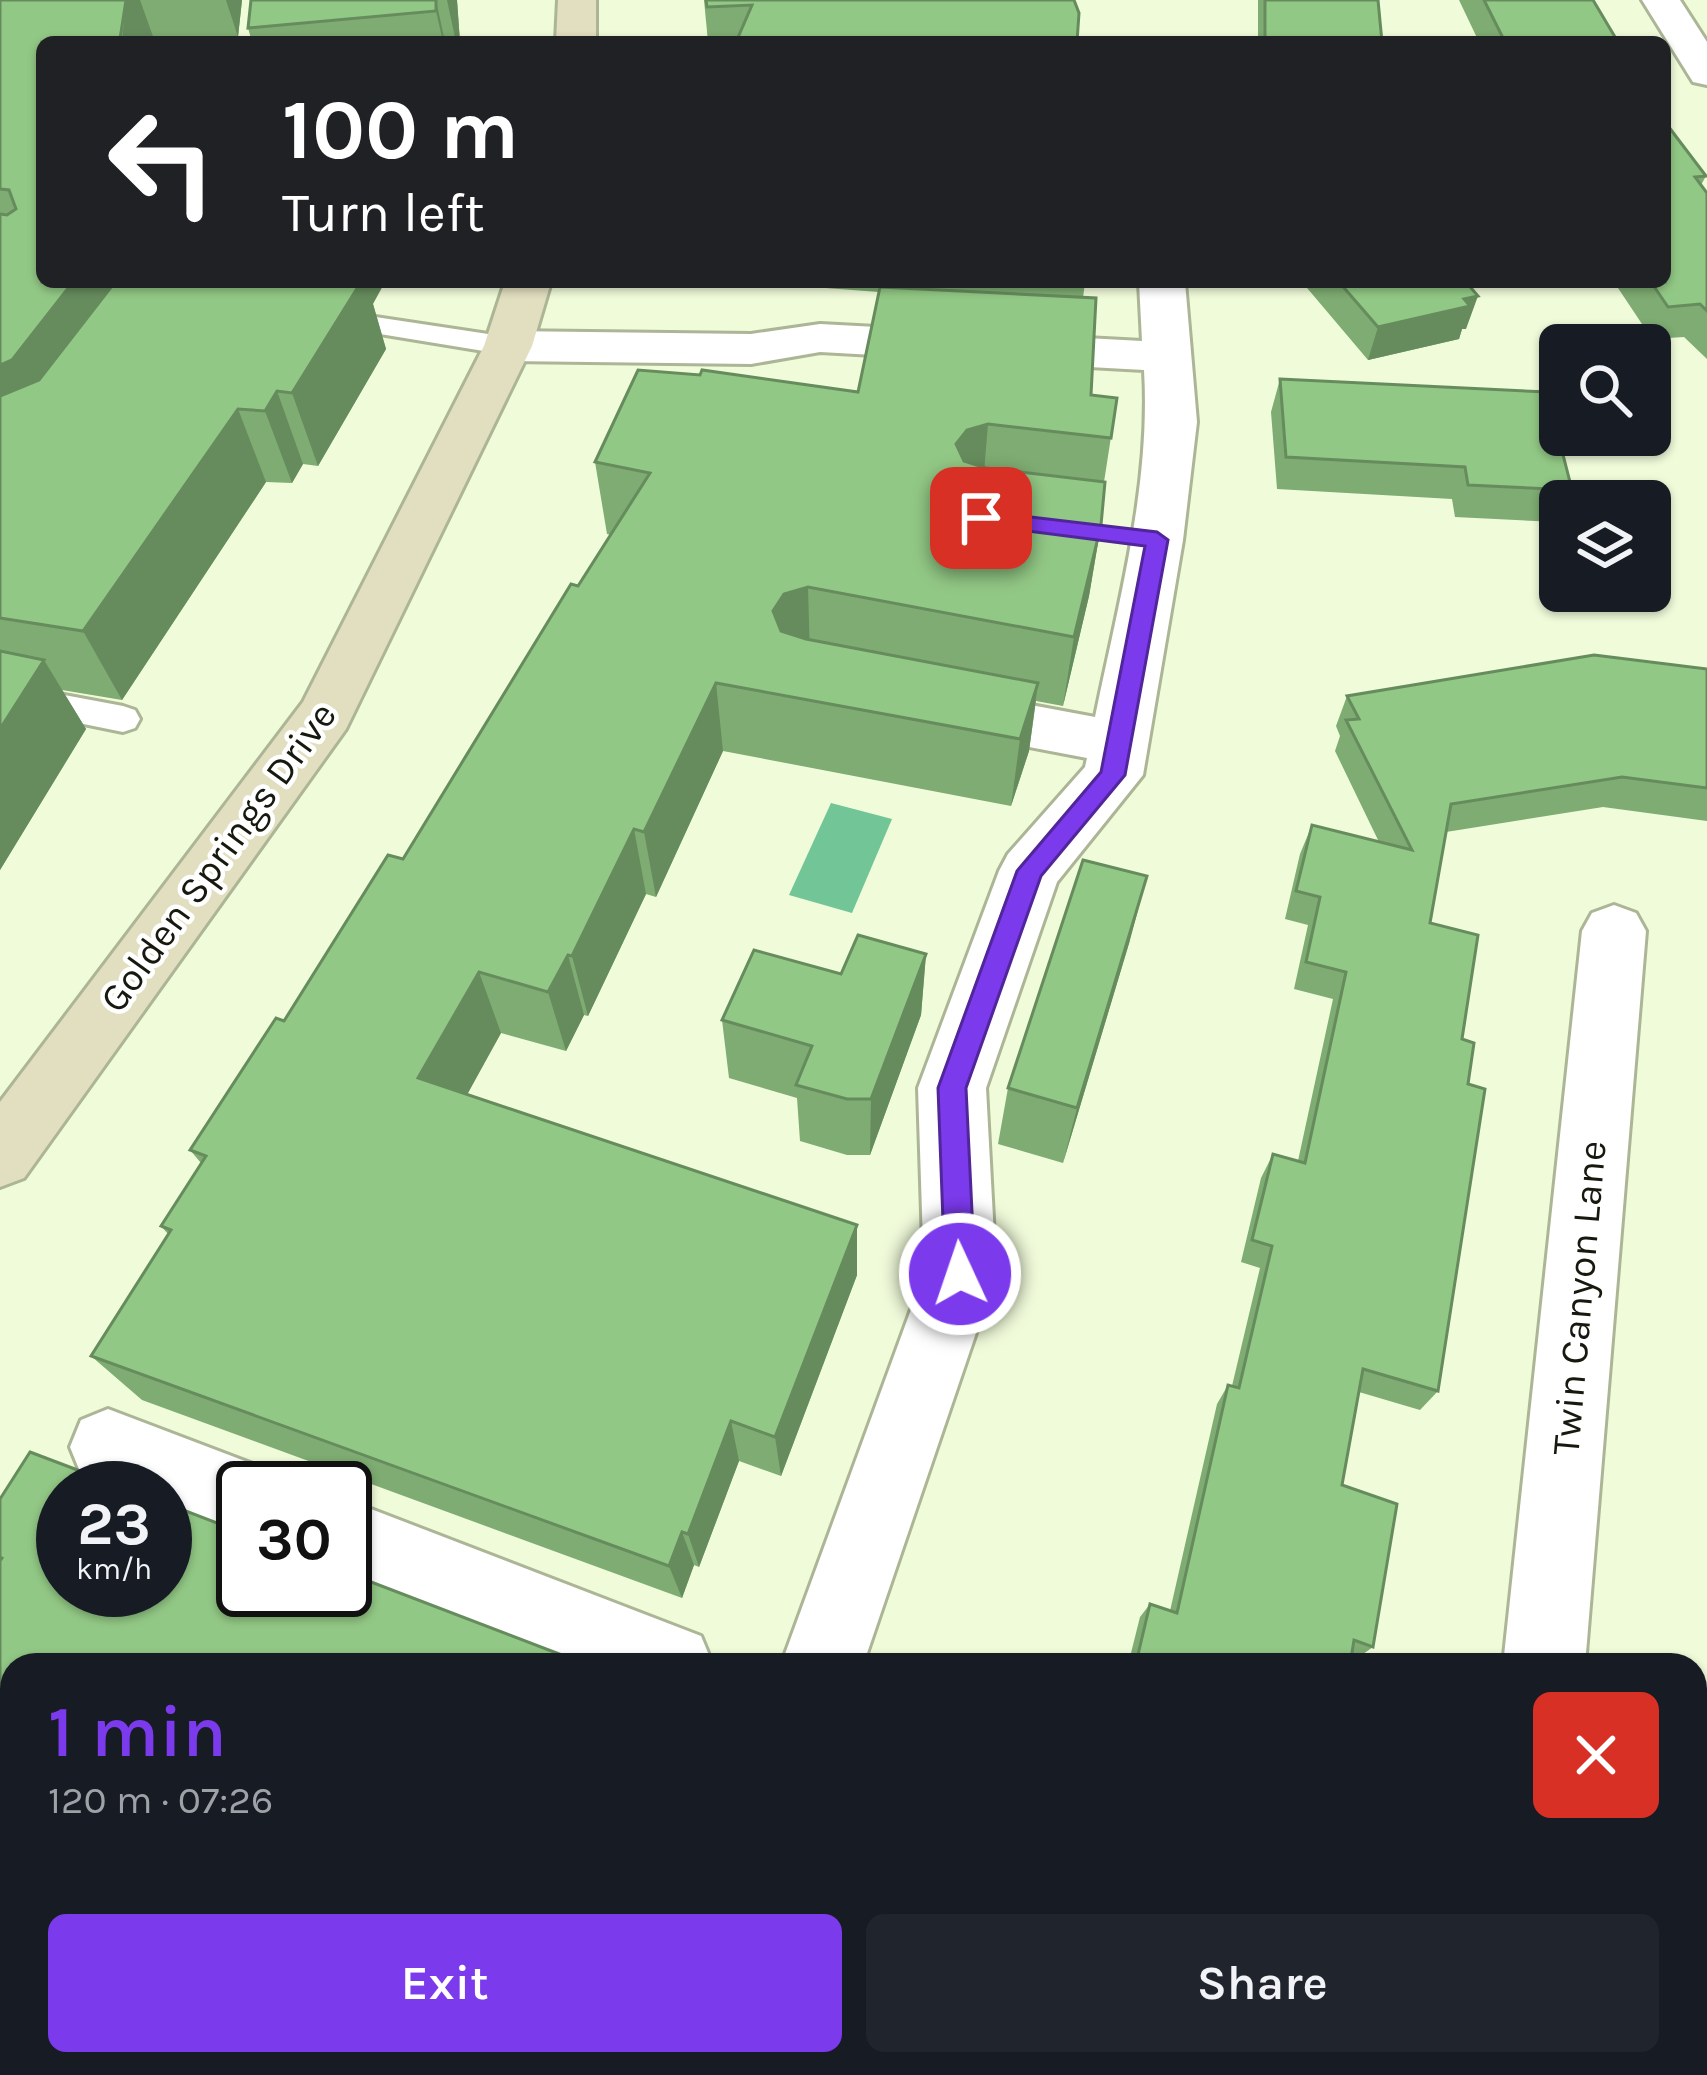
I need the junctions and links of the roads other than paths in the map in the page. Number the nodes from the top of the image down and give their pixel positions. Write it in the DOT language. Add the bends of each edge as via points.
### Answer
graph roads {
  1 [pos="578,0"];
  2 [pos="1661,0"];
  3 [pos="577,36"];
  4 [pos="1707,73"];
  5 [pos="527,288"];
  6 [pos="1162,288"];
  7 [pos="306,314"];
  8 [pos="508,346"];
  9 [pos="1167,357"];
  10 [pos="0,695"];
  11 [pos="898,700"];
  12 [pos="123,718"];
  13 [pos="1119,743"];
  14 [pos="1613,931"];
  15 [pos="0,1156"];
  16 [pos="108,1447"];
  17 [pos="216,1489"];
  18 [pos="372,1549"];
  19 [pos="641,1653"];
  20 [pos="826,1653"];
  21 [pos="1545,1653"];
  1 -- 3 [label="main road"];
  2 -- 4 [label="street"];
  5 -- 8 [label="main road, Golden Springs Drive"];
  6 -- 9 [label="street"];
  7 -- 8 [label="lane"];
  8 -- 9 [label="street" via="751,349 820,338"];
  8 -- 15 [label="main road, Golden Springs Drive" via="326,714"];
  9 -- 13 [label="street" via="1172,422 1135,537"];
  10 -- 12 [label="lane"];
  11 -- 13 [label="street"];
  13 -- 20 [label="street" via="1113,775 1030,871 952,1088 960,1274"];
  14 -- 21 [label="street, Twin Canyon Lane"];
  16 -- 17 [label="street"];
  18 -- 19 [label="street"];
}
